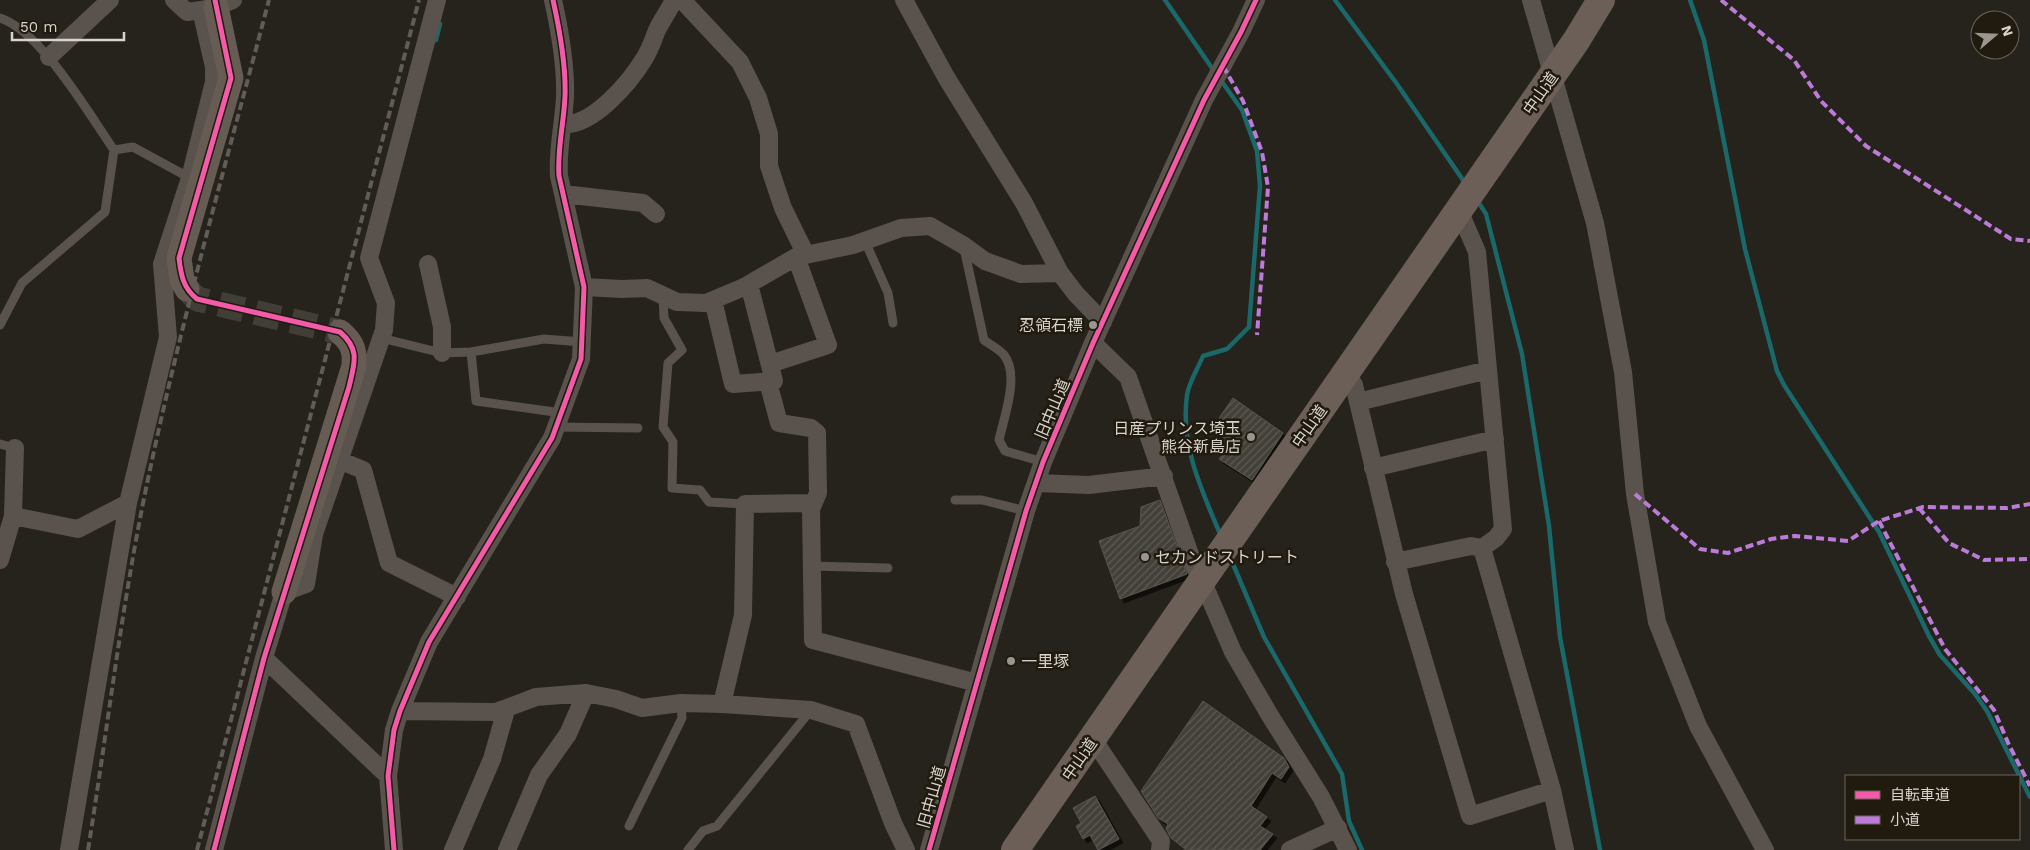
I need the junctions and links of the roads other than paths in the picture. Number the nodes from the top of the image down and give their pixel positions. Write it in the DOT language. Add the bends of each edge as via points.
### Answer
graph roads {
  1 [pos="110,0"];
  2 [pos="174,0"];
  3 [pos="437,0"];
  4 [pos="553,0"];
  5 [pos="674,0"];
  6 [pos="682,0"];
  7 [pos="904,0"];
  8 [pos="1256,0"];
  9 [pos="1531,0"];
  10 [pos="1601,0"];
  11 [pos="216,4"];
  12 [pos="0,18"];
  13 [pos="49,57"];
  14 [pos="1552,74"];
  15 [pos="564,124"];
  16 [pos="114,150"];
  17 [pos="190,178"];
  18 [pos="563,194"];
  19 [pos="1467,198"];
  20 [pos="656,214"];
  21 [pos="865,240"];
  22 [pos="963,245"];
  23 [pos="801,256"];
  24 [pos="428,264"];
  25 [pos="1060,273"];
  26 [pos="749,284"];
  27 [pos="584,287"];
  28 [pos="187,289"];
  29 [pos="664,296"];
  30 [pos="713,300"];
  31 [pos="1103,322"];
  32 [pos="892,323"];
  33 [pos="0,325"];
  34 [pos="340,332"];
  35 [pos="381,338"];
  36 [pos="582,342"];
  37 [pos="1093,343"];
  38 [pos="471,352"];
  39 [pos="442,353"];
  40 [pos="1488,370"];
  41 [pos="1345,372"];
  42 [pos="769,373"];
  43 [pos="1358,402"];
  44 [pos="559,420"];
  45 [pos="638,428"];
  46 [pos="1495,439"];
  47 [pos="8,446"];
  48 [pos="339,460"];
  49 [pos="1043,462"];
  50 [pos="1373,468"];
  51 [pos="1164,476"];
  52 [pos="1036,483"];
  53 [pos="955,500"];
  54 [pos="128,503"];
  55 [pos="745,504"];
  56 [pos="810,509"];
  57 [pos="1026,511"];
  58 [pos="13,516"];
  59 [pos="1482,548"];
  60 [pos="0,560"];
  61 [pos="1395,562"];
  62 [pos="811,566"];
  63 [pos="888,568"];
  64 [pos="1202,580"];
  65 [pos="284,592"];
  66 [pos="457,597"];
  67 [pos="264,658"];
  68 [pos="977,683"];
  69 [pos="586,693"];
  70 [pos="681,703"];
  71 [pos="722,704"];
  72 [pos="506,710"];
  73 [pos="811,710"];
  74 [pos="400,711"];
  75 [pos="1093,739"];
  76 [pos="388,776"];
  77 [pos="1552,790"];
  78 [pos="629,826"];
  79 [pos="1338,828"];
  80 [pos="69,850"];
  81 [pos="214,850"];
  82 [pos="394,850"];
  83 [pos="453,850"];
  84 [pos="507,850"];
  85 [pos="688,850"];
  86 [pos="906,850"];
  87 [pos="929,850"];
  88 [pos="1015,850"];
  89 [pos="1160,850"];
  90 [pos="1290,850"];
  91 [pos="1348,850"];
  92 [pos="1565,850"];
  93 [pos="1765,850"];
  1 -- 13 [label="street"];
  2 -- 11 [label="street" via="186,12"];
  3 -- 35 [label="street" via="369,258 386,303"];
  4 -- 15 [label="street" via="564,79"];
  5 -- 15 [label="street" via="645,58 630,79 602,108 583,121"];
  6 -- 23 [label="street" via="740,62 758,98 769,134 769,166"];
  7 -- 25 [label="street" via="946,77 1024,203"];
  8 -- 31 [label="street, 旧中山道" via="1212,85"];
  9 -- 14 [label="street"];
  10 -- 14 [label="highway, 中山道"];
  11 -- 17 [label="street" via="214,82"];
  11 -- 28 [label="street" via="231,78 178,258"];
  12 -- 13 [label="lane" via="33,39"];
  13 -- 16 [label="lane"];
  14 -- 19 [label="highway, 中山道"];
  14 -- 93 [label="street" via="1594,223 1623,372 1635,494 1656,622 1698,726"];
  15 -- 18 [label="street" via="558,159"];
  16 -- 17 [label="lane" via="133,147"];
  16 -- 33 [label="lane" via="104,212 22,283"];
  17 -- 54 [label="street" via="162,264 168,337"];
  18 -- 20 [label="street" via="643,203"];
  18 -- 27 [label="street"];
  19 -- 40 [label="street" via="1477,252"];
  19 -- 41 [label="highway, 中山道"];
  21 -- 22 [label="street" via="901,228 930,226"];
  21 -- 23 [label="street"];
  21 -- 32 [label="lane" via="888,293"];
  22 -- 25 [label="street" via="985,261 1021,274"];
  22 -- 49 [label="lane" via="984,340 1004,355 1011,374 999,440 1005,451"];
  23 -- 26 [label="street"];
  23 -- 42 [label="street" via="828,345"];
  24 -- 39 [label="street" via="442,327"];
  25 -- 31 [label="street"];
  26 -- 30 [label="street"];
  26 -- 42 [label="street"];
  27 -- 29 [label="street" via="647,288"];
  27 -- 36 [label="street"];
  29 -- 30 [label="street" via="677,302 706,303"];
  29 -- 55 [label="lane" via="664,318 682,350 668,363 663,427 673,442 672,488 700,490 709,502"];
  30 -- 42 [label="street" via="733,384"];
  31 -- 37 [label="street, 旧中山道"];
  34 -- 65 [label="street" via="355,351 354,366"];
  35 -- 39 [label="lane"];
  35 -- 48 [label="street"];
  36 -- 38 [label="lane" via="544,339"];
  36 -- 44 [label="street" via="581,359"];
  37 -- 49 [label="street, 旧中山道"];
  37 -- 51 [label="street" via="1128,376"];
  38 -- 39 [label="lane"];
  38 -- 44 [label="lane" via="476,401"];
  40 -- 43 [label="street"];
  40 -- 46 [label="street"];
  41 -- 43 [label="street" via="1354,386"];
  41 -- 64 [label="highway, 中山道"];
  42 -- 56 [label="street" via="779,423 811,428 817,433 818,493"];
  43 -- 50 [label="street"];
  44 -- 45 [label="lane"];
  44 -- 66 [label="street" via="552,438"];
  46 -- 50 [label="street"];
  46 -- 59 [label="street" via="1503,529"];
  47 -- 58 [label="street"];
  48 -- 65 [label="street" via="314,534 306,584"];
  48 -- 66 [label="street" via="363,470 389,563"];
  49 -- 52 [label="street, 旧中山道"];
  50 -- 61 [label="street"];
  51 -- 52 [label="street" via="1089,486"];
  51 -- 64 [label="street" via="1194,566"];
  52 -- 57 [label="street, 旧中山道"];
  53 -- 57 [label="lane" via="982,500"];
  54 -- 58 [label="street" via="78,529"];
  54 -- 80 [label="street"];
  55 -- 56 [label="street" via="808,503"];
  55 -- 71 [label="street" via="742,615"];
  56 -- 62 [label="street"];
  57 -- 68 [label="street, 旧中山道"];
  58 -- 60 [label="street"];
  59 -- 61 [label="street" via="1471,546"];
  59 -- 77 [label="street"];
  61 -- 77 [label="street" via="1470,816"];
  62 -- 63 [label="lane"];
  62 -- 68 [label="street" via="812,640"];
  64 -- 75 [label="highway, 中山道"];
  64 -- 79 [label="street" via="1234,652"];
  65 -- 67 [label="street"];
  66 -- 74 [label="street" via="429,642"];
  67 -- 76 [label="street"];
  67 -- 81 [label="street"];
  68 -- 87 [label="street, 旧中山道"];
  69 -- 70 [label="street" via="616,698 642,708"];
  69 -- 72 [label="street" via="536,698"];
  69 -- 84 [label="street" via="568,734 539,775"];
  70 -- 71 [label="street"];
  70 -- 78 [label="lane" via="682,718"];
  71 -- 73 [label="street"];
  72 -- 74 [label="street"];
  72 -- 83 [label="street" via="492,759"];
  73 -- 85 [label="lane" via="717,826 703,830"];
  73 -- 86 [label="street" via="856,724"];
  74 -- 76 [label="street"];
  75 -- 88 [label="highway, 中山道"];
  75 -- 89 [label="street" via="1161,841"];
  76 -- 82 [label="street"];
  77 -- 92 [label="street"];
  79 -- 90 [label="street"];
  79 -- 91 [label="street"];
}
